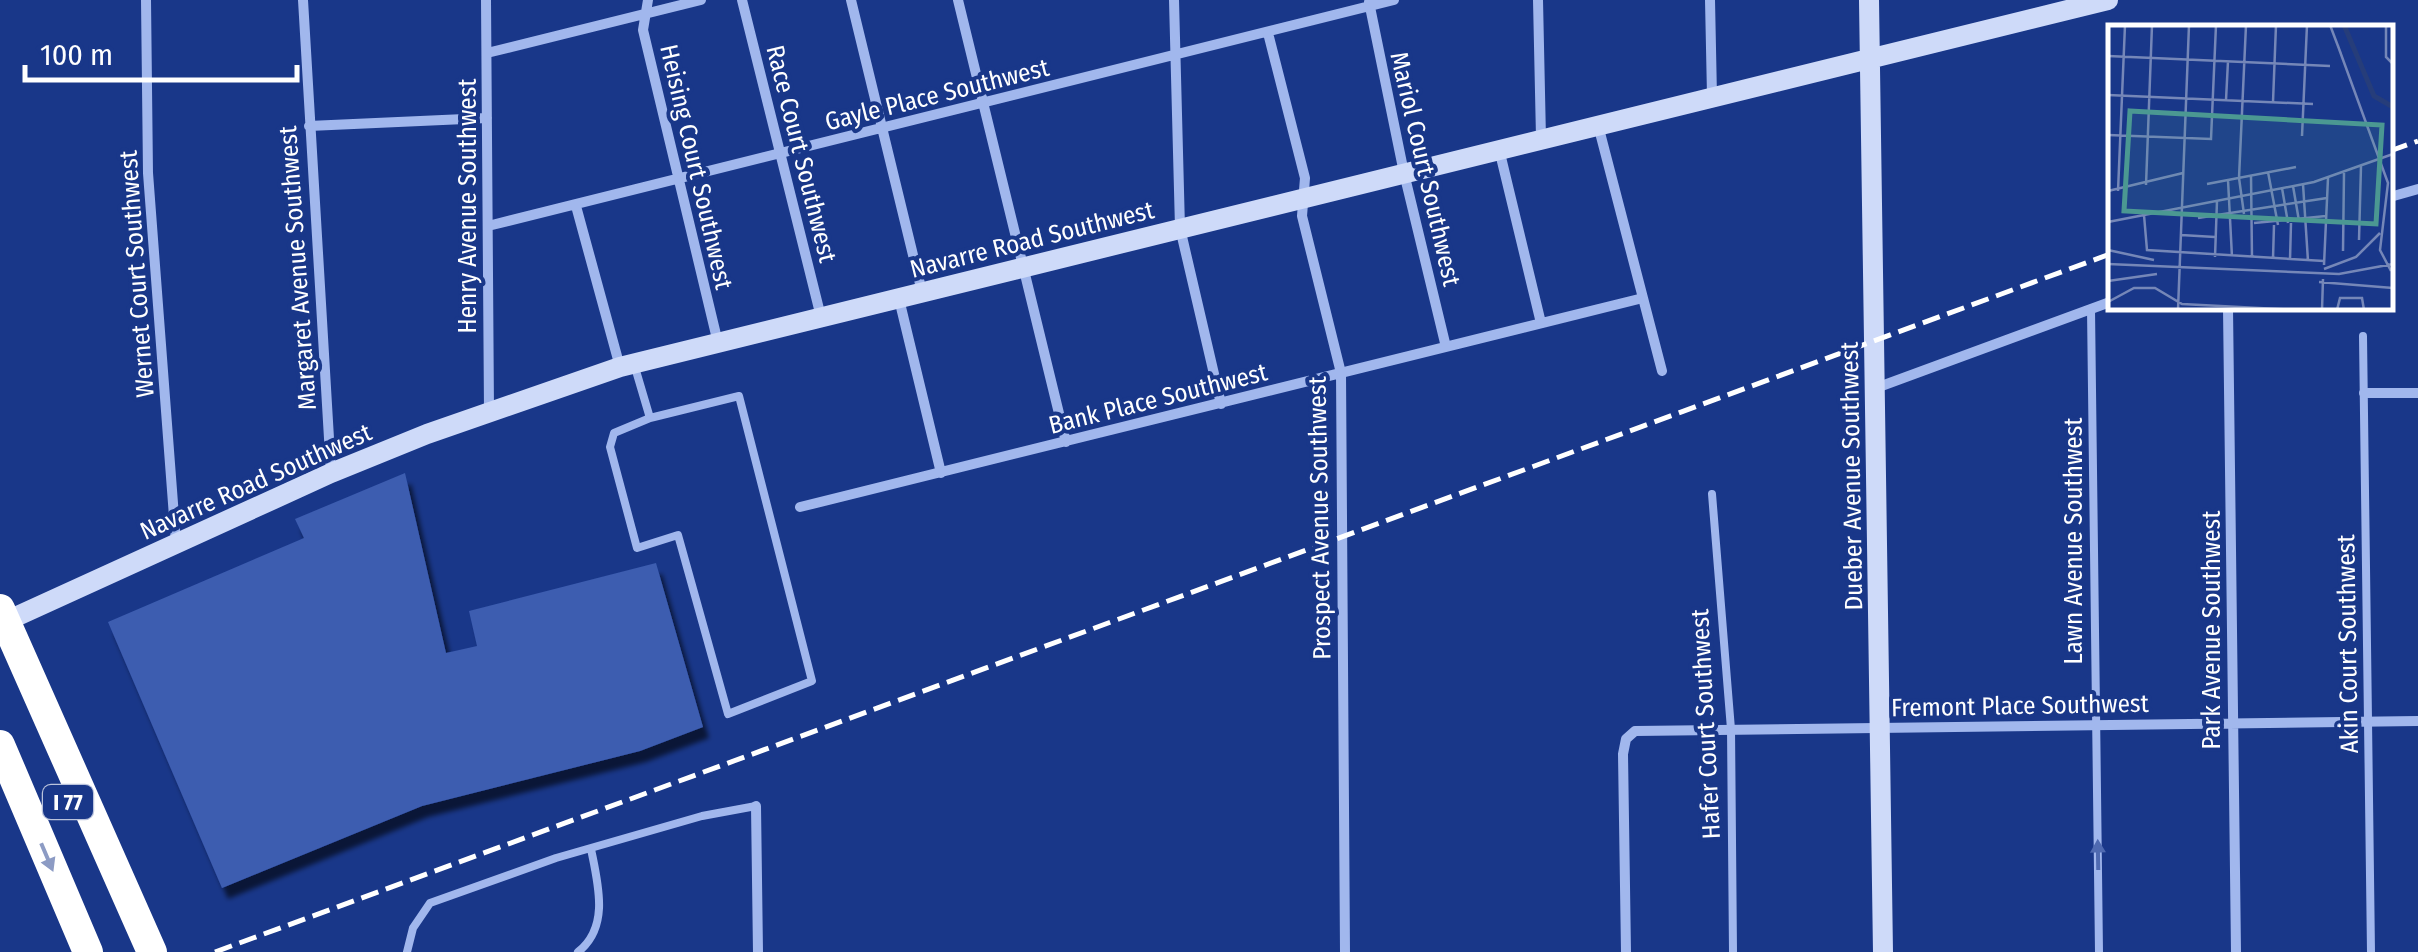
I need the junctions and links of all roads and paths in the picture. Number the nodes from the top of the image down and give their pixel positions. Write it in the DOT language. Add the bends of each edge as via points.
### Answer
graph roads {
  1 [pos="146,0"];
  2 [pos="303,0"];
  3 [pos="486,0"];
  4 [pos="648,0"];
  5 [pos="701,0"];
  6 [pos="742,0"];
  7 [pos="851,0"];
  8 [pos="958,0"];
  9 [pos="1174,0"];
  10 [pos="1394,0"];
  11 [pos="1538,0"];
  12 [pos="1710,0"];
  13 [pos="1870,0"];
  14 [pos="2108,0"];
  15 [pos="1369,3"];
  16 [pos="644,16"];
  17 [pos="1268,33"];
  18 [pos="486,53"];
  19 [pos="1175,56"];
  20 [pos="1870,58"];
  21 [pos="1712,96"];
  22 [pos="984,102"];
  23 [pos="487,118"];
  24 [pos="1598,124"];
  25 [pos="309,126"];
  26 [pos="881,129"];
  27 [pos="1540,138"];
  28 [pos="1499,149"];
  29 [pos="780,156"];
  30 [pos="1404,173"];
  31 [pos="678,182"];
  32 [pos="2418,189"];
  33 [pos="2393,196"];
  34 [pos="1304,197"];
  35 [pos="576,206"];
  36 [pos="488,226"];
  37 [pos="1180,228"];
  38 [pos="1024,268"];
  39 [pos="923,293"];
  40 [pos="1643,298"];
  41 [pos="899,299"];
  42 [pos="2108,303"];
  43 [pos="2091,309"];
  44 [pos="2228,310"];
  45 [pos="821,318"];
  46 [pos="1541,323"];
  47 [pos="2363,336"];
  48 [pos="718,343"];
  49 [pos="1446,347"];
  50 [pos="627,365"];
  51 [pos="1662,371"];
  52 [pos="1341,374"];
  53 [pos="1876,388"];
  54 [pos="2364,393"];
  55 [pos="2418,393"];
  56 [pos="1221,404"];
  57 [pos="490,411"];
  58 [pos="650,418"];
  59 [pos="1066,442"];
  60 [pos="941,473"];
  61 [pos="331,474"];
  62 [pos="1712,494"];
  63 [pos="800,506"];
  64 [pos="176,544"];
  65 [pos="0,609"];
  66 [pos="0,624"];
  67 [pos="0,649"];
  68 [pos="37,711"];
  69 [pos="2418,721"];
  70 [pos="2369,722"];
  71 [pos="2233,723"];
  72 [pos="2096,725"];
  73 [pos="1880,727"];
  74 [pos="1731,729"];
  75 [pos="0,745"];
  76 [pos="0,778"];
  77 [pos="756,806"];
  78 [pos="30,817"];
  79 [pos="591,849"];
  80 [pos="114,886"];
  81 [pos="88,952"];
  82 [pos="135,952"];
  83 [pos="152,952"];
  84 [pos="407,952"];
  85 [pos="578,952"];
  86 [pos="758,952"];
  87 [pos="1346,952"];
  88 [pos="1626,952"];
  89 [pos="1733,952"];
  90 [pos="1883,952"];
  91 [pos="2099,952"];
  92 [pos="2236,952"];
  93 [pos="2371,952"];
  1 -- 64 [label="street, Wernet Court Southwest" via="148,173"];
  2 -- 25 [label="street, Margaret Avenue Southwest"];
  3 -- 18 [label="street, Henry Avenue Southwest"];
  4 -- 16 [label="street, Heising Court Southwest"];
  5 -- 16 [label="street"];
  6 -- 29 [label="street, Race Court Southwest"];
  7 -- 26 [label="street"];
  8 -- 22 [label="street"];
  9 -- 19 [label="street"];
  10 -- 15 [label="street, Gayle Place Southwest"];
  11 -- 27 [label="street"];
  12 -- 21 [label="street"];
  13 -- 20 [label="street, Dueber Avenue Southwest"];
  14 -- 20 [label="street, Navarre Road Southwest"];
  15 -- 17 [label="street, Gayle Place Southwest"];
  15 -- 30 [label="street, Mariol Court Southwest"];
  16 -- 18 [label="street"];
  16 -- 31 [label="street, Heising Court Southwest"];
  17 -- 19 [label="street, Gayle Place Southwest"];
  17 -- 34 [label="street, Prospect Avenue Southwest" via="1305,178"];
  18 -- 23 [label="street, Henry Avenue Southwest"];
  19 -- 22 [label="street, Gayle Place Southwest"];
  19 -- 37 [label="street"];
  20 -- 21 [label="street, Navarre Road Southwest"];
  20 -- 53 [label="street, Dueber Avenue Southwest"];
  21 -- 24 [label="street, Navarre Road Southwest"];
  22 -- 26 [label="street, Gayle Place Southwest"];
  22 -- 38 [label="street"];
  23 -- 25 [label="street"];
  23 -- 36 [label="street, Henry Avenue Southwest"];
  24 -- 27 [label="street, Navarre Road Southwest"];
  24 -- 40 [label="street"];
  25 -- 61 [label="street, Margaret Avenue Southwest"];
  26 -- 29 [label="street, Gayle Place Southwest"];
  26 -- 39 [label="street"];
  27 -- 28 [label="street, Navarre Road Southwest"];
  28 -- 30 [label="street, Navarre Road Southwest"];
  28 -- 46 [label="street"];
  29 -- 31 [label="street, Gayle Place Southwest"];
  29 -- 45 [label="street, Race Court Southwest"];
  30 -- 34 [label="street, Navarre Road Southwest"];
  30 -- 49 [label="street, Mariol Court Southwest"];
  31 -- 35 [label="street, Gayle Place Southwest"];
  31 -- 48 [label="street, Heising Court Southwest"];
  32 -- 33 [label="street"];
  34 -- 37 [label="street, Navarre Road Southwest"];
  34 -- 52 [label="street, Prospect Avenue Southwest" via="1302,216"];
  35 -- 36 [label="street, Gayle Place Southwest"];
  35 -- 50 [label="street"];
  36 -- 57 [label="street, Henry Avenue Southwest"];
  37 -- 38 [label="street, Navarre Road Southwest"];
  37 -- 56 [label="street"];
  38 -- 39 [label="street, Navarre Road Southwest"];
  38 -- 59 [label="street"];
  39 -- 41 [label="street, Navarre Road Southwest"];
  40 -- 46 [label="street, Bank Place Southwest"];
  40 -- 51 [label="street"];
  41 -- 45 [label="street, Navarre Road Southwest"];
  41 -- 60 [label="street"];
  42 -- 43 [label="street"];
  43 -- 53 [label="street"];
  43 -- 72 [label="lane, Lawn Avenue Southwest"];
  44 -- 71 [label="street, Park Avenue Southwest"];
  45 -- 48 [label="street, Navarre Road Southwest"];
  46 -- 49 [label="street, Bank Place Southwest"];
  47 -- 54 [label="lane, Akin Court Southwest"];
  48 -- 50 [label="street, Navarre Road Southwest"];
  49 -- 52 [label="street, Bank Place Southwest"];
  50 -- 57 [label="street, Navarre Road Southwest"];
  50 -- 58 [label="lane"];
  52 -- 56 [label="street, Bank Place Southwest"];
  52 -- 87 [label="street, Prospect Avenue Southwest"];
  53 -- 73 [label="street, Dueber Avenue Southwest"];
  54 -- 55 [label="street"];
  54 -- 70 [label="lane, Akin Court Southwest"];
  56 -- 59 [label="street, Bank Place Southwest"];
  57 -- 61 [label="street, Navarre Road Southwest"];
  58 -- 58 [label="lane" via="739,396 812,681 728,714 678,535 637,548 610,447 614,433"];
  59 -- 60 [label="street, Bank Place Southwest"];
  60 -- 63 [label="street, Bank Place Southwest"];
  61 -- 64 [label="street, Navarre Road Southwest"];
  62 -- 74 [label="lane, Hafer Court Southwest"];
  64 -- 66 [label="street, Navarre Road Southwest"];
  65 -- 68 [label="highway"];
  67 -- 68 [label="highway, I 77"];
  68 -- 80 [label="highway, I 77"];
  69 -- 70 [label="street, Fremont Place Southwest"];
  70 -- 71 [label="street, Fremont Place Southwest"];
  70 -- 93 [label="lane, Akin Court Southwest"];
  71 -- 72 [label="street, Fremont Place Southwest"];
  71 -- 92 [label="street, Park Avenue Southwest"];
  72 -- 73 [label="street, Fremont Place Southwest"];
  91 -- 72 [label="lane, Lawn Avenue Southwest, one-way"];
  73 -- 74 [label="street, Fremont Place Southwest"];
  73 -- 90 [label="street, Dueber Avenue Southwest"];
  74 -- 88 [label="street, Fremont Place Southwest" via="1640,730 1626,739"];
  74 -- 89 [label="lane, Hafer Court Southwest"];
  75 -- 78 [label="highway, I 77"];
  76 -- 78 [label="highway"];
  77 -- 79 [label="lane"];
  77 -- 86 [label="street"];
  78 -- 81 [label="highway, I 77, one-way"];
  79 -- 84 [label="lane" via="430,903"];
  79 -- 85 [label="lane" via="600,904 588,944"];
  80 -- 82 [label="highway, I 77"];
  80 -- 83 [label="highway"];
}
